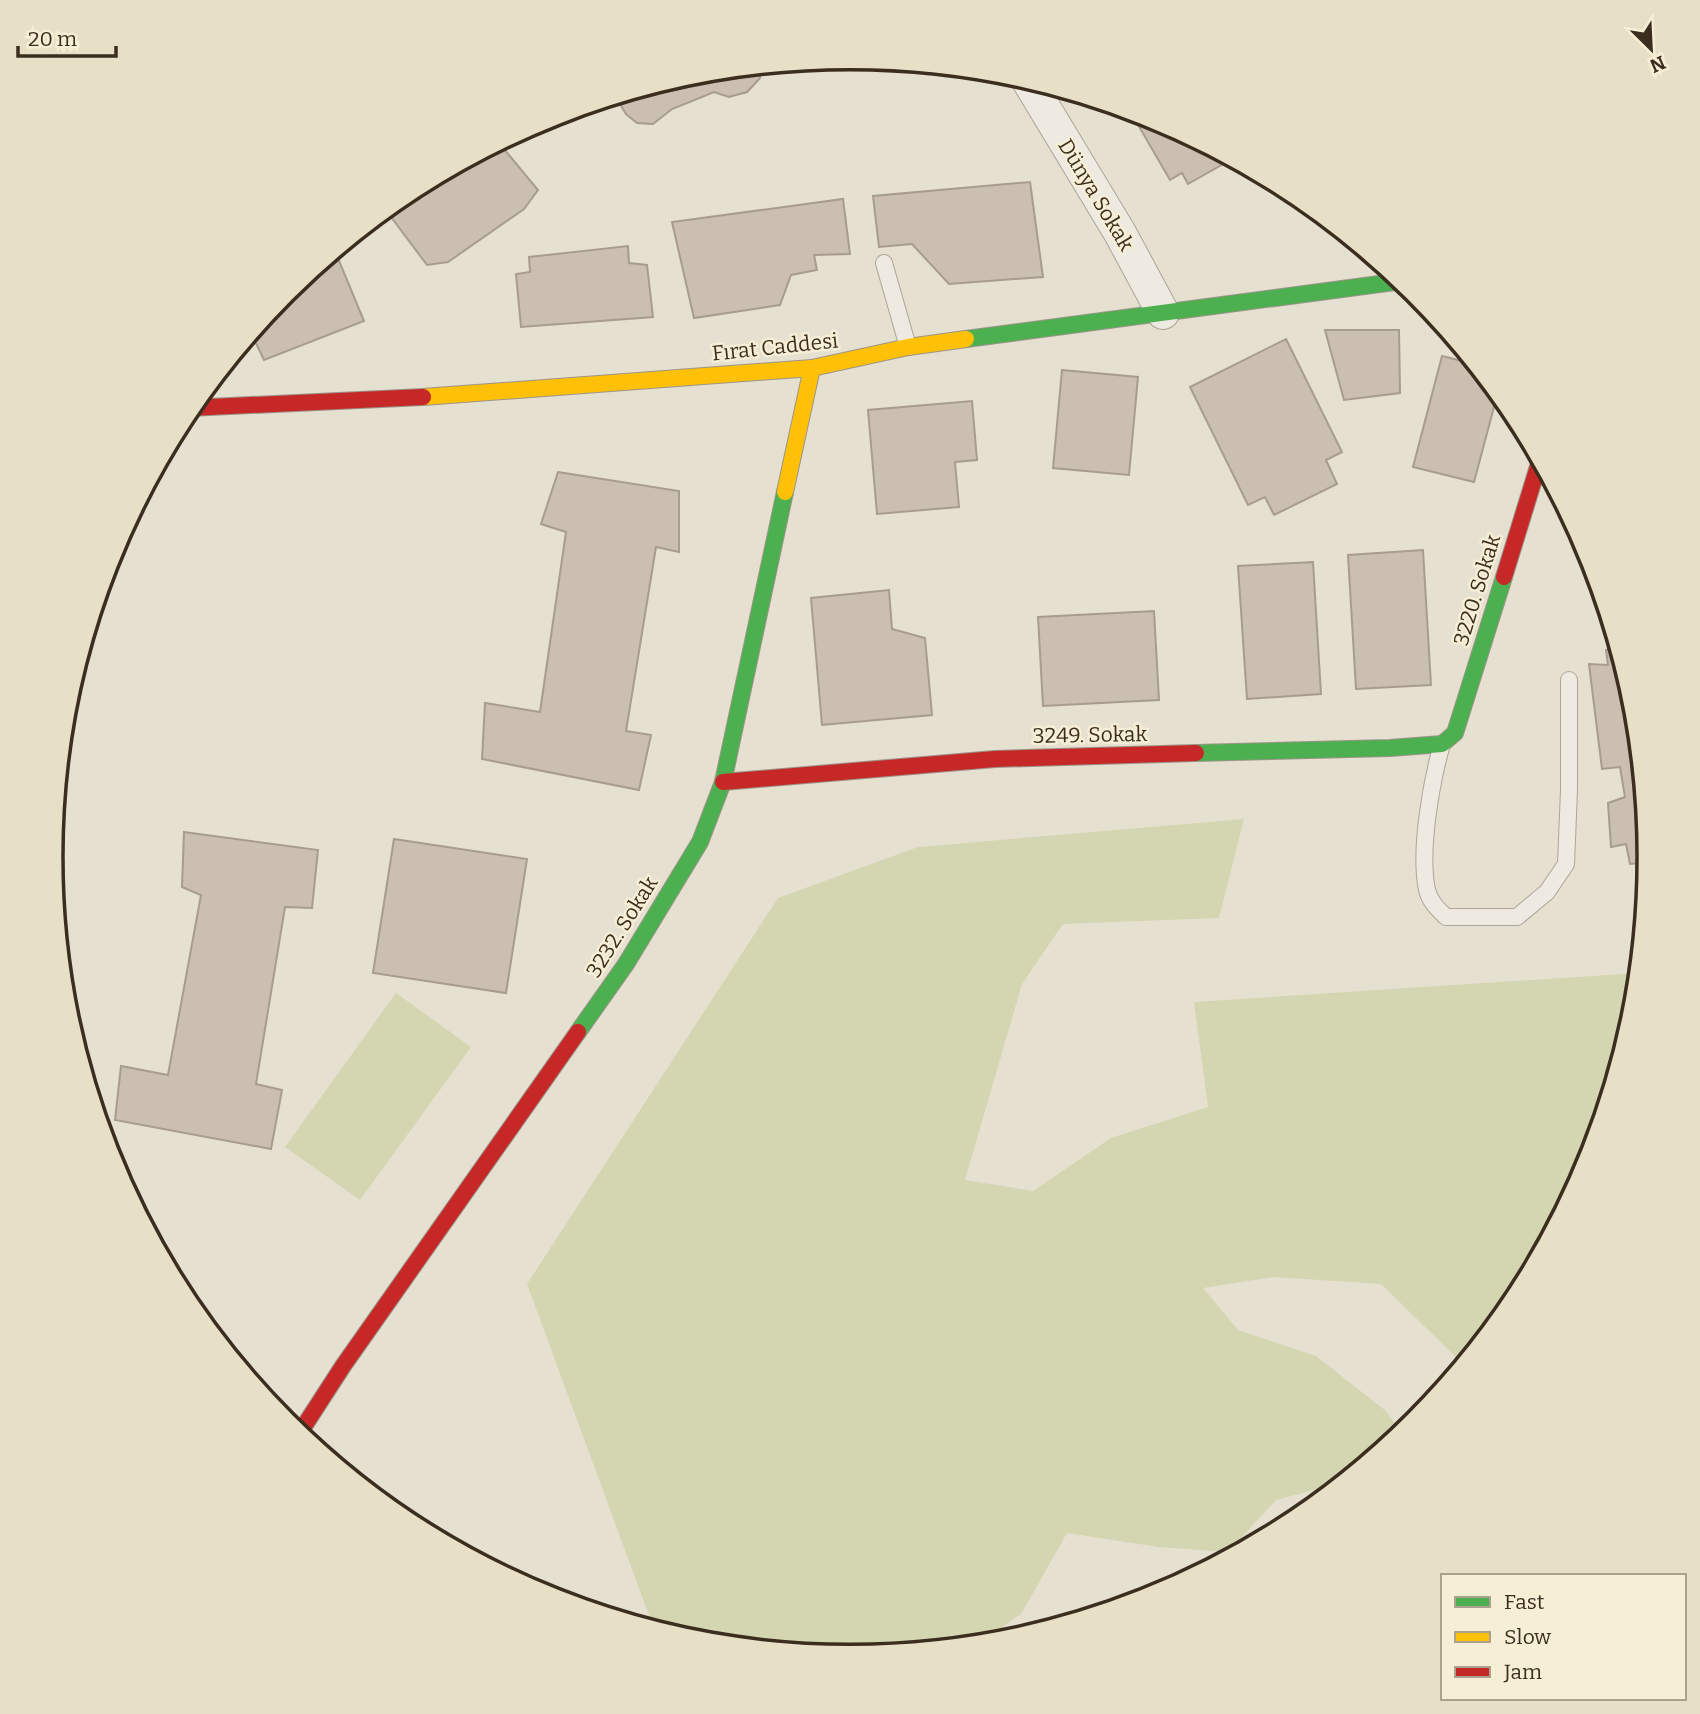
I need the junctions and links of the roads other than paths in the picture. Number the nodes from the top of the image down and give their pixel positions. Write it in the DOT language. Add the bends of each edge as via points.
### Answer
graph roads {
  1 [pos="1035,92"];
  2 [pos="884,263"];
  3 [pos="1387,283"];
  4 [pos="1163,313"];
  5 [pos="908,347"];
  6 [pos="812,368"];
  7 [pos="205,407"];
  8 [pos="1536,472"];
  9 [pos="1569,680"];
  10 [pos="1442,744"];
  11 [pos="723,782"];
  12 [pos="305,1424"];
  1 -- 4 [label="street, Dünya Sokak"];
  2 -- 5 [label="lane"];
  3 -- 4 [label="street, Fırat Caddesi"];
  4 -- 5 [label="street, Fırat Caddesi"];
  5 -- 6 [label="street, Fırat Caddesi"];
  6 -- 7 [label="street, Fırat Caddesi" via="478,394"];
  6 -- 11 [label="street, 3232. Sokak"];
  8 -- 10 [label="street, 3220. Sokak" via="1455,733"];
  9 -- 10 [label="lane" via="1566,864 1547,892 1517,917 1446,917 1432,903 1425,842"];
  10 -- 11 [label="street, 3249. Sokak" via="995,759"];
  11 -- 12 [label="street, 3232. Sokak" via="700,842 626,964"];
}
